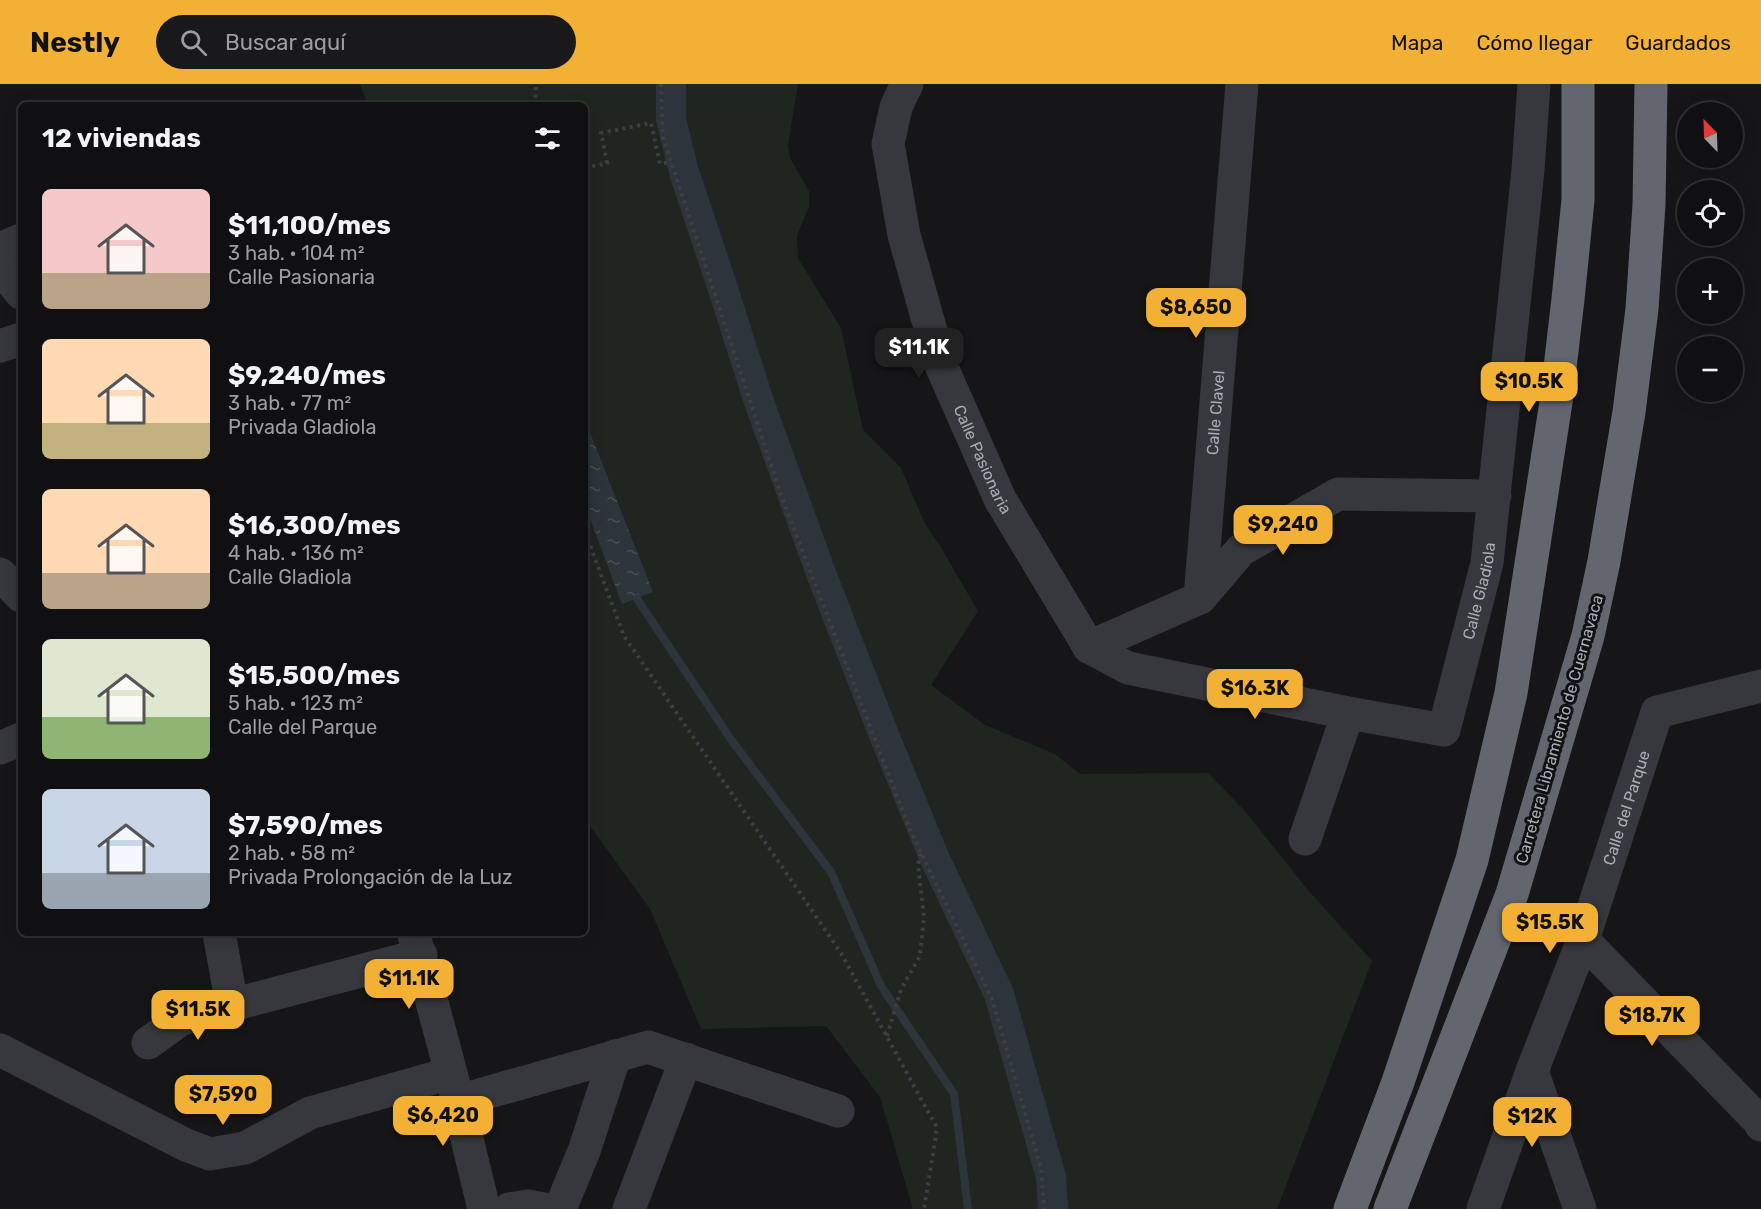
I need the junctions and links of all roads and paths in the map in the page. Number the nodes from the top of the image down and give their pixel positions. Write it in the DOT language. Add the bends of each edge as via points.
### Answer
graph roads {
  1 [pos="536,84"];
  2 [pos="661,84"];
  3 [pos="907,84"];
  4 [pos="1242,84"];
  5 [pos="1534,84"];
  6 [pos="1578,84"];
  7 [pos="1651,84"];
  8 [pos="535,102"];
  9 [pos="671,162"];
  10 [pos="588,167"];
  11 [pos="18,241"];
  12 [pos="0,249"];
  13 [pos="0,267"];
  14 [pos="18,290"];
  15 [pos="18,340"];
  16 [pos="0,346"];
  17 [pos="1495,496"];
  18 [pos="588,540"];
  19 [pos="18,556"];
  20 [pos="0,564"];
  21 [pos="0,574"];
  22 [pos="18,593"];
  23 [pos="1200,598"];
  24 [pos="1089,647"];
  25 [pos="1761,686"];
  26 [pos="1348,713"];
  27 [pos="18,740"];
  28 [pos="0,748"];
  29 [pos="1305,839"];
  30 [pos="921,851"];
  31 [pos="220,936"];
  32 [pos="1583,940"];
  33 [pos="417,944"];
  34 [pos="231,1005"];
  35 [pos="887,1036"];
  36 [pos="148,1042"];
  37 [pos="0,1050"];
  38 [pos="615,1056"];
  39 [pos="686,1059"];
  40 [pos="1532,1071"];
  41 [pos="455,1087"];
  42 [pos="838,1111"];
  43 [pos="1761,1125"];
  44 [pos="484,1209"];
  45 [pos="509,1209"];
  46 [pos="544,1209"];
  47 [pos="560,1209"];
  48 [pos="629,1209"];
  49 [pos="924,1209"];
  50 [pos="1044,1209"];
  51 [pos="1350,1209"];
  52 [pos="1389,1209"];
  53 [pos="1483,1209"];
  54 [pos="1580,1209"];
  1 -- 8 [label="path"];
  2 -- 9 [label="path" via="663,137"];
  3 -- 24 [label="street, Calle Pasionaria" via="896,107 888,144 904,236 940,363 1000,499"];
  4 -- 23 [label="street, Calle Clavel"];
  5 -- 17 [label="street, Calle Gladiola"];
  6 -- 51 [label="highway" via="1578,200 1568,299 1511,693 1473,860 1398,1082"];
  7 -- 52 [label="highway, Carretera Libramiento de Cuernavaca" via="1642,309 1629,412 1588,636 1512,894"];
  9 -- 10 [label="path" via="660,164 651,123 601,134 607,163"];
  9 -- 30 [label="path" via="781,495"];
  11 -- 12 [label="street"];
  13 -- 14 [label="street"];
  15 -- 16 [label="street"];
  17 -- 23 [label="street" via="1338,494 1241,550"];
  17 -- 26 [label="street, Calle Gladiola" via="1487,563 1444,730"];
  18 -- 35 [label="path" via="624,636 841,952"];
  19 -- 20 [label="street"];
  21 -- 22 [label="street"];
  23 -- 24 [label="street"];
  24 -- 26 [label="street, Calle Gladiola" via="1128,668"];
  25 -- 32 [label="street, Calle del Parque" via="1657,712"];
  26 -- 29 [label="street"];
  27 -- 28 [label="street"];
  30 -- 35 [label="path" via="918,865 924,917 920,956 900,993"];
  30 -- 50 [label="path" via="993,999 1041,1168"];
  31 -- 34 [label="street"];
  32 -- 40 [label="street, Calle del Parque"];
  32 -- 43 [label="street"];
  33 -- 34 [label="street"];
  33 -- 41 [label="street"];
  34 -- 36 [label="street" via="180,1020"];
  35 -- 49 [label="path" via="937,1128"];
  37 -- 41 [label="street" via="210,1154 245,1148 310,1113"];
  38 -- 39 [label="street" via="648,1047"];
  38 -- 41 [label="street"];
  38 -- 47 [label="street"];
  39 -- 42 [label="street"];
  39 -- 48 [label="street"];
  40 -- 53 [label="street, Calle del Parque"];
  40 -- 54 [label="street"];
  41 -- 44 [label="street"];
  45 -- 46 [label="street"];
}
